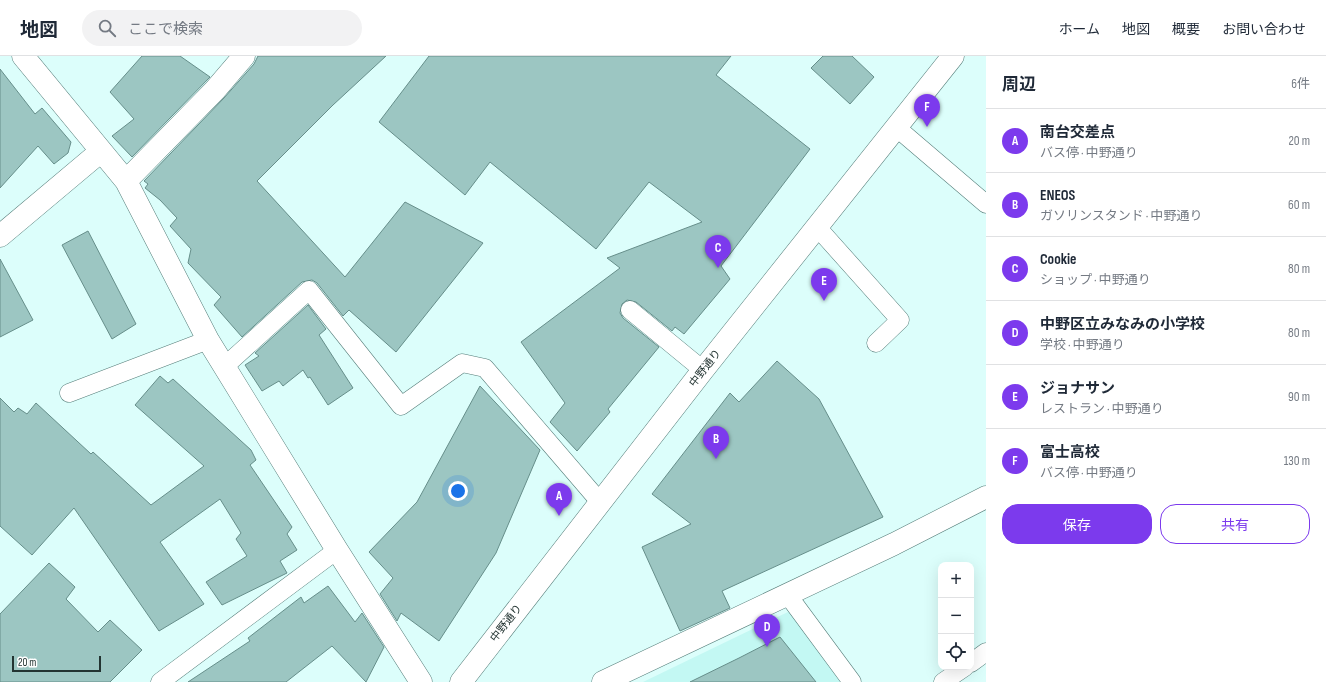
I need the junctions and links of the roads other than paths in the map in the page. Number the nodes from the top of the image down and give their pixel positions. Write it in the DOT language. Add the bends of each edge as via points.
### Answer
graph roads {
  1 [pos="23,56"];
  2 [pos="244,56"];
  3 [pos="954,56"];
  4 [pos="897,128"];
  5 [pos="100,152"];
  6 [pos="126,181"];
  7 [pos="986,204"];
  8 [pos="817,227"];
  9 [pos="0,236"];
  10 [pos="630,310"];
  11 [pos="208,340"];
  12 [pos="876,343"];
  13 [pos="225,366"];
  14 [pos="703,370"];
  15 [pos="69,393"];
  16 [pos="986,497"];
  17 [pos="600,502"];
  18 [pos="336,550"];
  19 [pos="787,594"];
  20 [pos="986,652"];
  21 [pos="974,661"];
  22 [pos="961,670"];
  23 [pos="160,682"];
  24 [pos="421,682"];
  25 [pos="461,682"];
  26 [pos="604,682"];
  27 [pos="852,682"];
  28 [pos="943,682"];
  1 -- 5 [label="street"];
  2 -- 6 [label="street" via="215,90"];
  3 -- 4 [label="street, 中野通り"];
  4 -- 7 [label="lane"];
  4 -- 8 [label="street, 中野通り"];
  5 -- 6 [label="street"];
  5 -- 9 [label="street"];
  6 -- 11 [label="street"];
  8 -- 12 [label="lane" via="900,320"];
  8 -- 14 [label="street, 中野通り"];
  10 -- 14 [label="lane"];
  11 -- 13 [label="street"];
  11 -- 15 [label="lane"];
  13 -- 17 [label="lane" via="308,290 401,406 462,362 485,368"];
  13 -- 18 [label="street"];
  14 -- 17 [label="street, 中野通り"];
  16 -- 19 [label="street"];
  17 -- 25 [label="street, 中野通り"];
  18 -- 23 [label="lane"];
  18 -- 24 [label="street"];
  19 -- 26 [label="street"];
  19 -- 27 [label="lane"];
  20 -- 21 [label="lane"];
  22 -- 28 [label="lane"];
}
